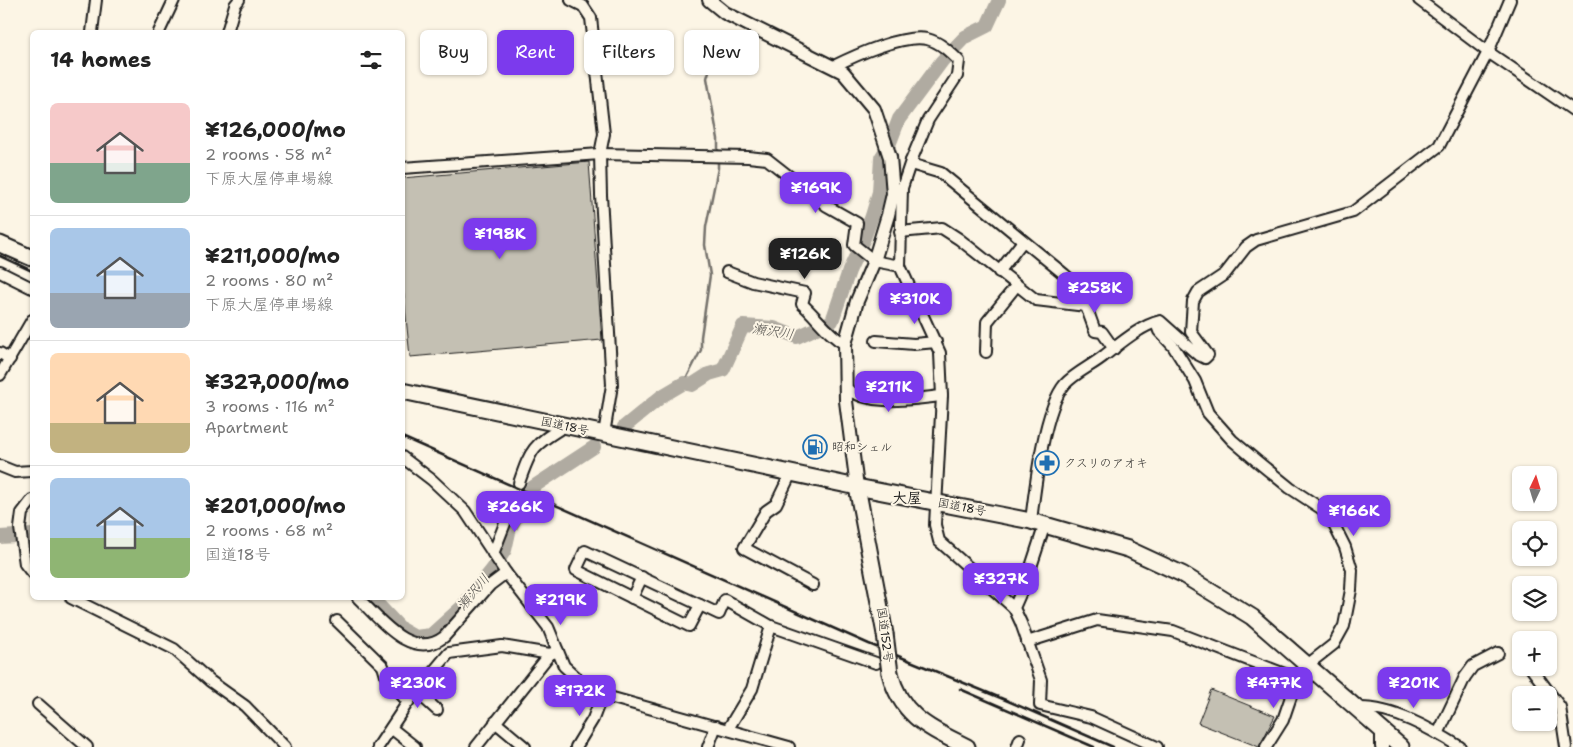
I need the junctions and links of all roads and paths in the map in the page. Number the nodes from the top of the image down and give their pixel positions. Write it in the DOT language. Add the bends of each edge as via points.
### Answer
graph roads {
  1 [pos="96,0"];
  2 [pos="174,0"];
  3 [pos="239,0"];
  4 [pos="571,0"];
  5 [pos="709,0"];
  6 [pos="1419,0"];
  7 [pos="1510,0"];
  8 [pos="92,30"];
  9 [pos="160,30"];
  10 [pos="228,30"];
  11 [pos="1488,52"];
  12 [pos="834,66"];
  13 [pos="1572,107"];
  14 [pos="600,154"];
  15 [pos="910,161"];
  16 [pos="405,168"];
  17 [pos="900,232"];
  18 [pos="1023,241"];
  19 [pos="0,244"];
  20 [pos="30,257"];
  21 [pos="874,261"];
  22 [pos="900,266"];
  23 [pos="0,272"];
  24 [pos="727,272"];
  25 [pos="999,272"];
  26 [pos="1016,286"];
  27 [pos="30,287"];
  28 [pos="1086,306"];
  29 [pos="1156,322"];
  30 [pos="30,324"];
  31 [pos="876,340"];
  32 [pos="936,342"];
  33 [pos="845,344"];
  34 [pos="1114,349"];
  35 [pos="986,352"];
  36 [pos="0,353"];
  37 [pos="10,359"];
  38 [pos="0,375"];
  39 [pos="845,388"];
  40 [pos="405,392"];
  41 [pos="942,396"];
  42 [pos="565,426"];
  43 [pos="604,434"];
  44 [pos="405,459"];
  45 [pos="0,466"];
  46 [pos="30,471"];
  47 [pos="791,473"];
  48 [pos="519,483"];
  49 [pos="857,487"];
  50 [pos="937,502"];
  51 [pos="30,503"];
  52 [pos="513,503"];
  53 [pos="1038,522"];
  54 [pos="26,548"];
  55 [pos="494,556"];
  56 [pos="30,570"];
  57 [pos="504,571"];
  58 [pos="642,578"];
  59 [pos="813,585"];
  60 [pos="632,598"];
  61 [pos="75,600"];
  62 [pos="360,600"];
  63 [pos="700,605"];
  64 [pos="1014,608"];
  65 [pos="337,621"];
  66 [pos="771,626"];
  67 [pos="1028,642"];
  68 [pos="554,652"];
  69 [pos="1498,653"];
  70 [pos="876,663"];
  71 [pos="1302,671"];
  72 [pos="1537,676"];
  73 [pos="416,690"];
  74 [pos="602,695"];
  75 [pos="408,702"];
  76 [pos="38,704"];
  77 [pos="1358,708"];
  78 [pos="437,710"];
  79 [pos="495,722"];
  80 [pos="716,726"];
  81 [pos="391,728"];
  82 [pos="728,729"];
  83 [pos="1382,730"];
  84 [pos="1438,734"];
  85 [pos="87,747"];
  86 [pos="286,747"];
  87 [pos="378,747"];
  88 [pos="415,747"];
  89 [pos="476,747"];
  90 [pos="525,747"];
  91 [pos="576,747"];
  92 [pos="708,747"];
  93 [pos="789,747"];
  94 [pos="967,747"];
  95 [pos="1157,747"];
  96 [pos="1266,747"];
  97 [pos="1382,747"];
  98 [pos="1401,747"];
  99 [pos="1460,747"];
  100 [pos="1566,747"];
  1 -- 8 [label="street"];
  2 -- 9 [label="street"];
  3 -- 10 [label="street"];
  4 -- 14 [label="street" via="583,6 591,18 604,134"];
  5 -- 12 [label="main road" via="725,13"];
  6 -- 11 [label="street"];
  7 -- 11 [label="street"];
  11 -- 13 [label="street"];
  11 -- 29 [label="street" via="1439,146 1353,212 1256,240 1225,274 1198,292 1193,301 1191,332 1206,350 1205,358 1196,354 1160,321"];
  12 -- 15 [label="street" via="916,38 929,39 945,47 959,61 957,76 928,120"];
  12 -- 21 [label="main road" via="874,109 890,156 893,194"];
  14 -- 16 [label="street"];
  14 -- 21 [label="street" via="767,160 827,206 857,223 854,245"];
  14 -- 43 [label="street" via="612,385"];
  15 -- 17 [label="street" via="902,188"];
  15 -- 18 [label="street" via="941,173"];
  17 -- 22 [label="street"];
  17 -- 25 [label="street" via="942,228"];
  18 -- 25 [label="street"];
  18 -- 28 [label="street" via="1084,292"];
  19 -- 20 [label="highway"];
  21 -- 22 [label="street"];
  21 -- 33 [label="main road" via="857,301"];
  22 -- 32 [label="street"];
  23 -- 27 [label="street"];
  24 -- 33 [label="street" via="753,282 805,293 802,304 821,321 833,338"];
  25 -- 26 [label="street"];
  26 -- 28 [label="street" via="1036,300"];
  26 -- 35 [label="street" via="987,322"];
  28 -- 34 [label="street" via="1092,327 1102,332"];
  29 -- 34 [label="street"];
  29 -- 71 [label="street" via="1195,381 1208,413 1258,462 1322,509 1345,547 1352,570 1344,626 1334,644"];
  30 -- 37 [label="street"];
  31 -- 32 [label="street" via="914,344"];
  32 -- 41 [label="street" via="940,352"];
  33 -- 39 [label="main road"];
  34 -- 53 [label="street" via="1066,383 1058,395 1037,469"];
  36 -- 37 [label="street"];
  37 -- 38 [label="street"];
  39 -- 41 [label="street" via="854,394 886,401"];
  39 -- 49 [label="main road"];
  40 -- 42 [label="highway, 国道18号"];
  41 -- 50 [label="street"];
  42 -- 43 [label="highway, 国道18号"];
  42 -- 48 [label="street" via="538,442"];
  43 -- 47 [label="highway, 国道18号"];
  44 -- 55 [label="street" via="465,511"];
  45 -- 46 [label="street" via="15,472"];
  47 -- 49 [label="highway, 国道18号"];
  47 -- 59 [label="street" via="776,504 766,511 744,548"];
  49 -- 50 [label="highway, 国道18号"];
  49 -- 94 [label="highway, 国道152号, bridge" via="893,686 906,709"];
  50 -- 53 [label="highway, 国道18号"];
  50 -- 64 [label="street" via="935,526 939,542"];
  51 -- 54 [label="street" via="22,513 20,528"];
  52 -- 55 [label="street"];
  53 -- 64 [label="street" via="1028,576"];
  53 -- 71 [label="highway, 国道18号" via="1128,549 1187,577 1252,617"];
  54 -- 56 [label="street" via="25,564"];
  55 -- 57 [label="street"];
  57 -- 62 [label="street" via="437,642 413,643 394,633"];
  57 -- 68 [label="street" via="548,627"];
  58 -- 60 [label="street"];
  58 -- 60 [label="street" via="585,551 576,570"];
  58 -- 63 [label="street"];
  60 -- 63 [label="street" via="689,626"];
  61 -- 86 [label="street" via="174,649 245,706"];
  63 -- 66 [label="street" via="719,614 725,600"];
  64 -- 67 [label="street"];
  65 -- 75 [label="street" via="383,666 387,679"];
  66 -- 70 [label="street"];
  66 -- 82 [label="street" via="752,689"];
  67 -- 71 [label="street" via="1096,620 1173,631 1290,676"];
  67 -- 95 [label="street" via="1041,680 1040,705 1091,717"];
  68 -- 73 [label="street" via="502,646 449,653"];
  68 -- 74 [label="street" via="574,677"];
  68 -- 79 [label="street"];
  69 -- 84 [label="street" via="1474,666 1465,677"];
  71 -- 77 [label="highway, 国道18号"];
  71 -- 96 [label="street" via="1283,720"];
  72 -- 100 [label="street" via="1560,707"];
  73 -- 75 [label="street"];
  73 -- 78 [label="street"];
  74 -- 80 [label="street"];
  74 -- 91 [label="street"];
  75 -- 81 [label="street"];
  76 -- 85 [label="street"];
  77 -- 83 [label="highway, 国道18号"];
  77 -- 84 [label="street" via="1375,708"];
  79 -- 89 [label="street"];
  79 -- 90 [label="street"];
  80 -- 82 [label="street"];
  80 -- 92 [label="street"];
  81 -- 87 [label="street"];
  81 -- 88 [label="street"];
  82 -- 93 [label="street"];
  83 -- 97 [label="main road"];
  83 -- 98 [label="highway, 国道18号"];
  84 -- 99 [label="street"];
}
